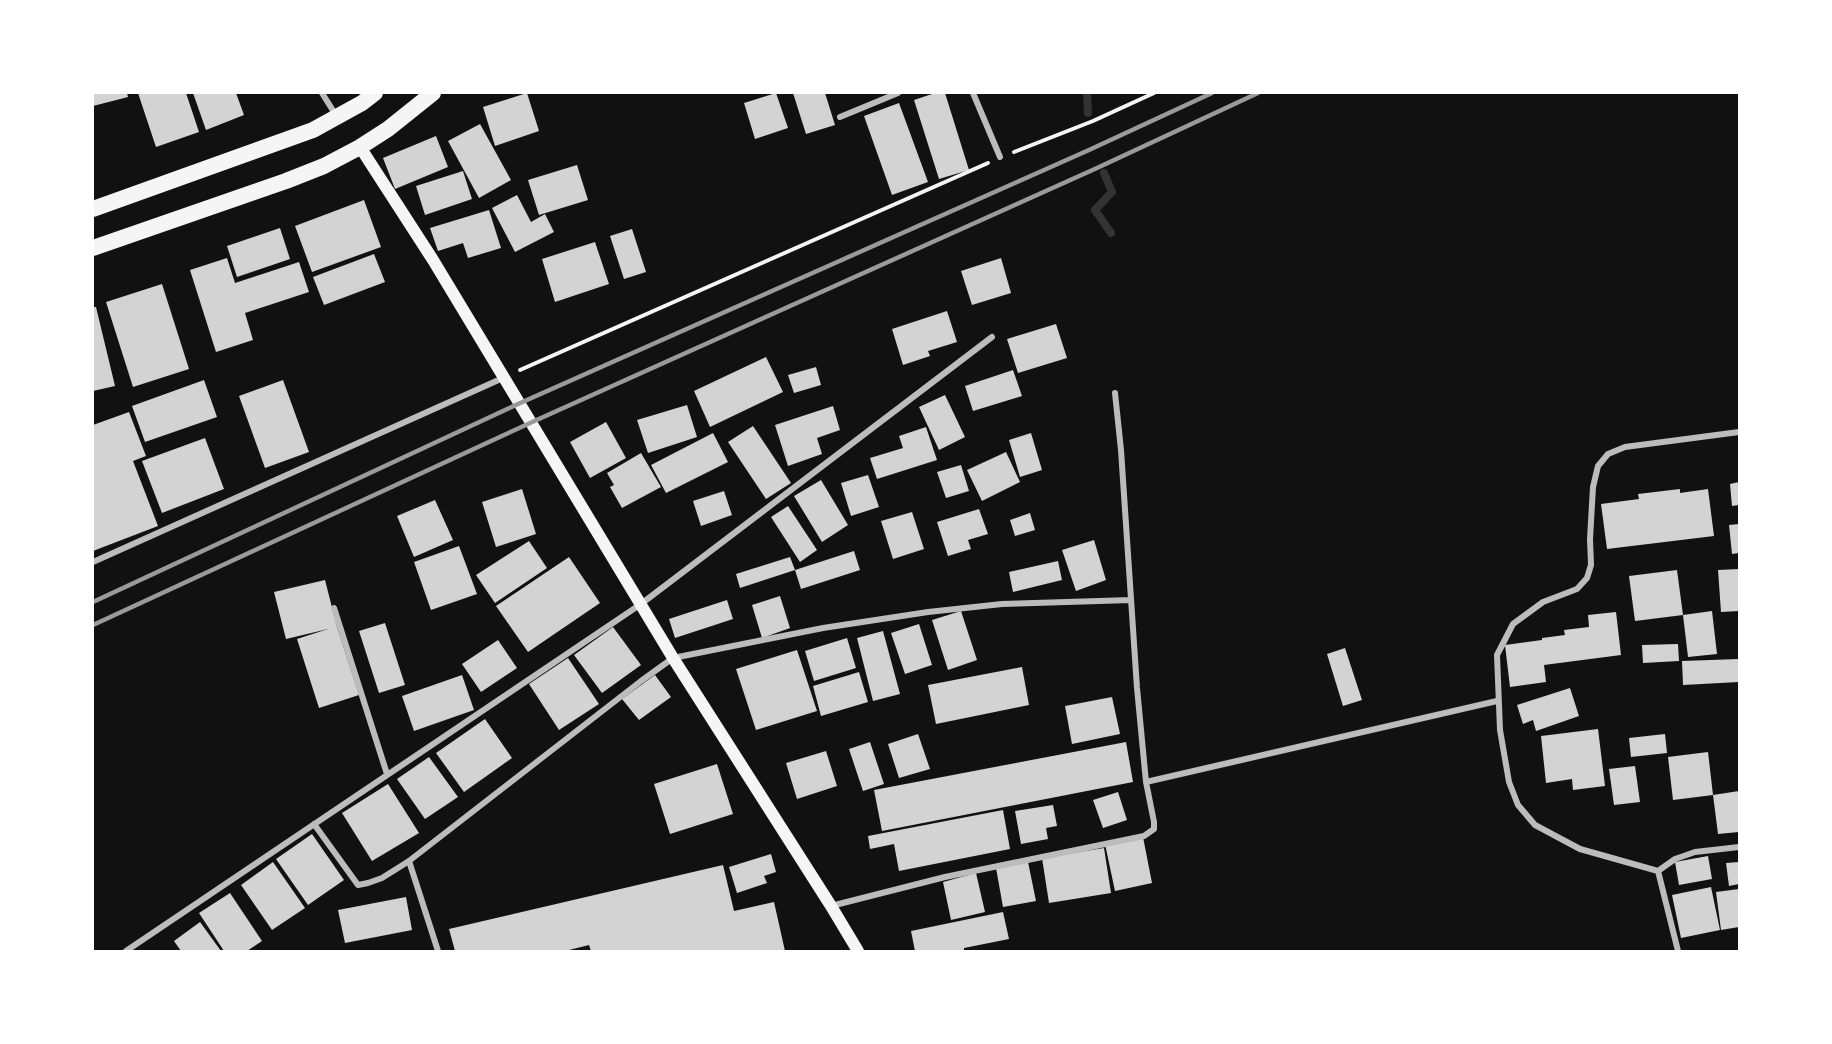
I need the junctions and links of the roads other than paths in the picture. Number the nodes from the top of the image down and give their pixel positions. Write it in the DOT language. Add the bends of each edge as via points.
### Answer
graph roads {
  1 [pos="322,93"];
  2 [pos="375,93"];
  3 [pos="433,93"];
  4 [pos="898,93"];
  5 [pos="973,93"];
  6 [pos="337,117"];
  7 [pos="840,117"];
  8 [pos="360,147"];
  9 [pos="1000,157"];
  10 [pos="93,209"];
  11 [pos="93,248"];
  12 [pos="992,337"];
  13 [pos="503,378"];
  14 [pos="1115,393"];
  15 [pos="1739,432"];
  16 [pos="93,562"];
  17 [pos="1131,600"];
  18 [pos="641,604"];
  19 [pos="334,608"];
  20 [pos="674,658"];
  21 [pos="1497,701"];
  22 [pos="387,774"];
  23 [pos="1146,782"];
  24 [pos="314,824"];
  25 [pos="1739,847"];
  26 [pos="409,861"];
  27 [pos="1658,871"];
  28 [pos="831,906"];
  29 [pos="126,951"];
  30 [pos="438,951"];
  31 [pos="858,951"];
  32 [pos="1678,951"];
  1 -- 6 [label="street"];
  2 -- 6 [label="highway"];
  3 -- 8 [label="highway"];
  4 -- 7 [label="street"];
  5 -- 9 [label="street"];
  6 -- 10 [label="highway" via="283,142"];
  8 -- 11 [label="highway" via="286,181"];
  8 -- 13 [label="main road"];
  12 -- 18 [label="street"];
  13 -- 16 [label="street"];
  13 -- 18 [label="main road"];
  14 -- 17 [label="street"];
  15 -- 21 [label="street" via="1625,447 1608,454 1598,466 1593,488 1591,565 1587,578 1577,589 1544,602 1513,624 1497,655"];
  17 -- 20 [label="street" via="1002,604 928,612"];
  17 -- 23 [label="street"];
  18 -- 20 [label="main road"];
  18 -- 22 [label="street"];
  19 -- 22 [label="street"];
  20 -- 26 [label="street"];
  20 -- 28 [label="main road"];
  21 -- 23 [label="street"];
  21 -- 27 [label="street" via="1509,782 1518,805 1535,825 1580,849"];
  22 -- 24 [label="street"];
  23 -- 28 [label="street" via="1154,829 1144,836 945,877"];
  24 -- 26 [label="street" via="358,885 382,878"];
  24 -- 29 [label="street"];
  25 -- 27 [label="street" via="1695,852"];
  26 -- 30 [label="street"];
  27 -- 32 [label="street"];
  28 -- 31 [label="main road"];
}
